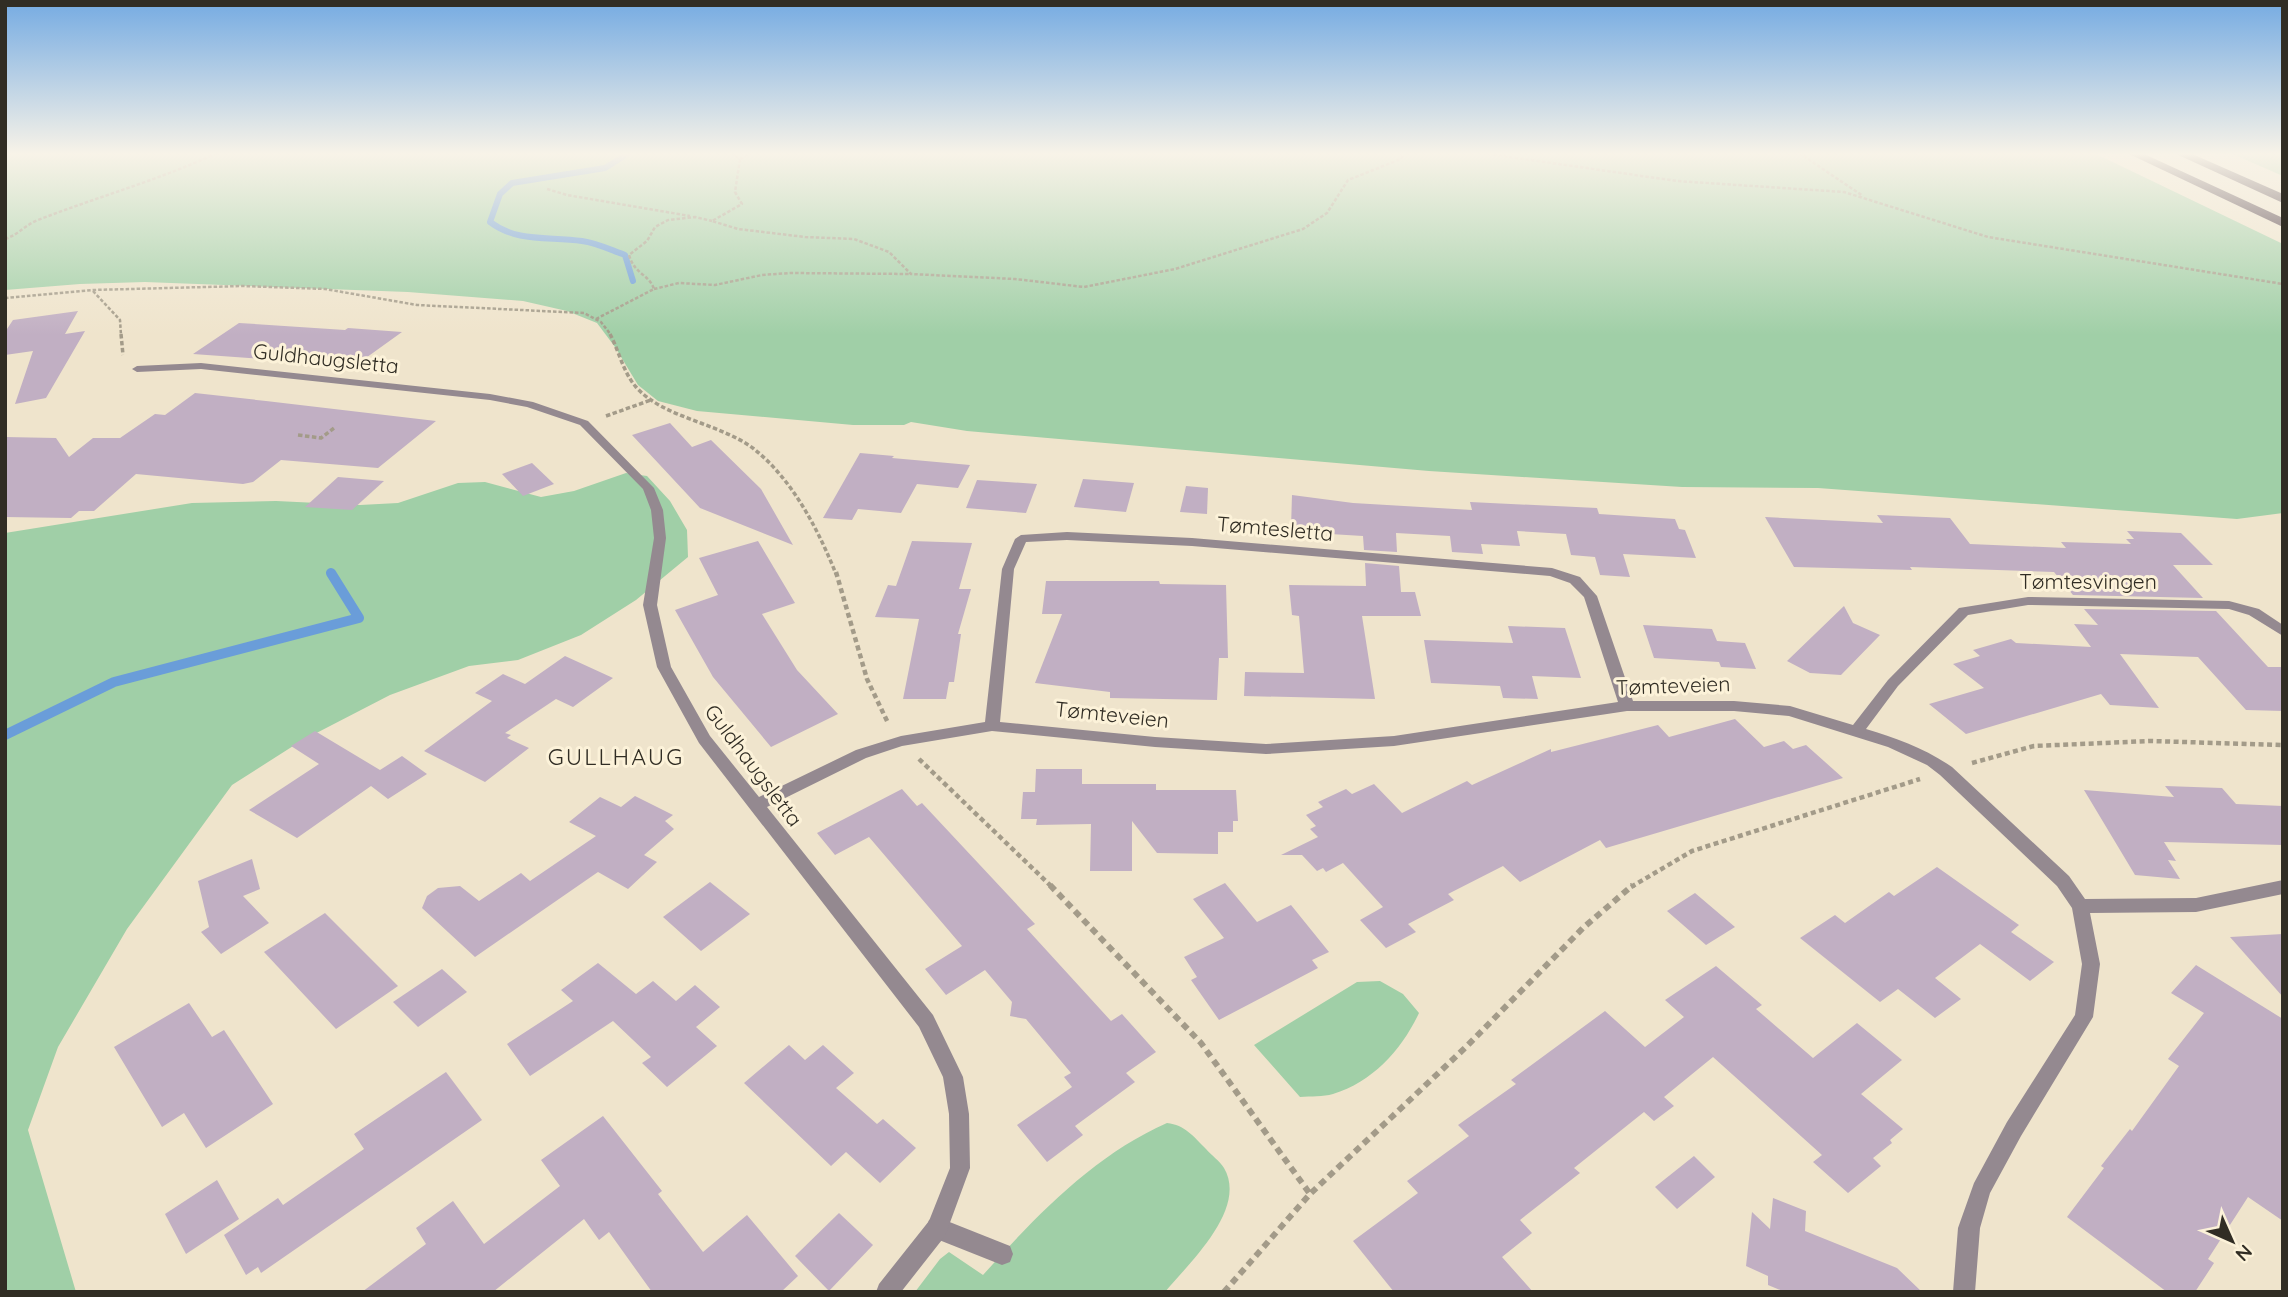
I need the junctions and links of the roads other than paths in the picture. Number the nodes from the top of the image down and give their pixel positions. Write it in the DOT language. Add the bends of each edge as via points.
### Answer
graph roads {
  1 [pos="2263,214"];
  2 [pos="2283,223"];
  3 [pos="137,369"];
  4 [pos="2283,632"];
  5 [pos="1628,706"];
  6 [pos="992,726"];
  7 [pos="1857,730"];
  8 [pos="757,805"];
  9 [pos="2283,887"];
  10 [pos="2080,906"];
  11 [pos="937,1228"];
  12 [pos="1002,1254"];
  13 [pos="887,1292"];
  14 [pos="1964,1292"];
  1 -- 2 [label="highway"];
  3 -- 8 [label="street, Guldhaugsletta" via="201,366 490,397 529,404 584,423 648,488 657,510 660,538 650,605 664,667 704,739"];
  4 -- 7 [label="street, Tømtesvingen" via="2254,612 2229,605 2028,601 1964,611 1893,683"];
  5 -- 6 [label="street, Tømteveien" via="1394,741 1266,748"];
  5 -- 6 [label="street, Tømtesletta" via="1590,596 1575,580 1552,572 1067,536 1021,539 1008,569"];
  5 -- 7 [label="street, Tømteveien" via="1790,711"];
  6 -- 8 [label="street, Tømteveien" via="901,741 861,754"];
  7 -- 10 [label="street, Tømteveien" via="1932,761 1945,771 2063,881"];
  8 -- 11 [label="street, Guldhaugsletta" via="926,1021 953,1077 960,1168"];
  9 -- 10 [label="street" via="2196,905"];
  10 -- 14 [label="street, Tømteveien" via="2091,964 2084,1017 1981,1190 1969,1228"];
  11 -- 12 [label="street"];
  11 -- 13 [label="street, Guldhaugsletta"];
}
